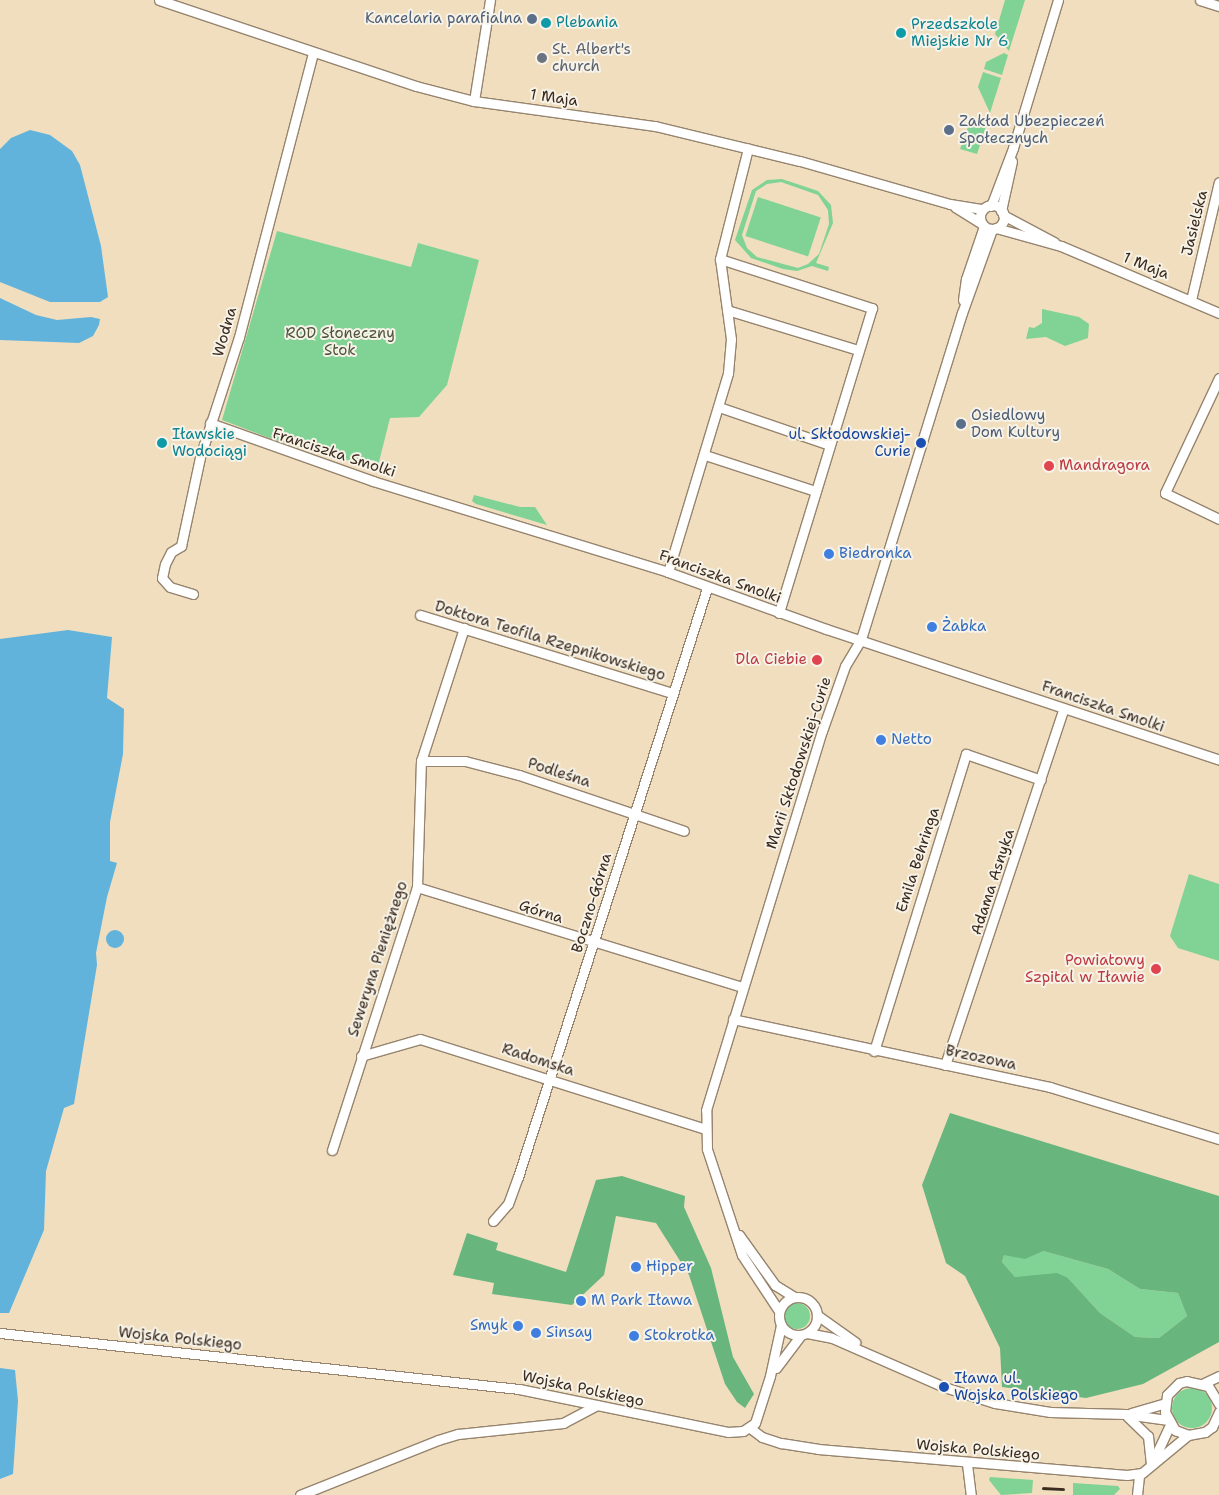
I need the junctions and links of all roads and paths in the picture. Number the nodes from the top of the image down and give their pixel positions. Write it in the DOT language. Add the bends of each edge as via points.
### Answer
graph roads {
  1 [pos="159,0"];
  2 [pos="490,0"];
  3 [pos="1058,0"];
  4 [pos="1200,0"];
  5 [pos="1219,6"];
  6 [pos="313,52"];
  7 [pos="474,101"];
  8 [pos="748,148"];
  9 [pos="1013,148"];
  10 [pos="1219,182"];
  11 [pos="950,204"];
  12 [pos="987,207"];
  13 [pos="1002,213"];
  14 [pos="988,227"];
  15 [pos="1061,246"];
  16 [pos="720,259"];
  17 [pos="1191,300"];
  18 [pos="727,310"];
  19 [pos="1219,313"];
  20 [pos="858,350"];
  21 [pos="1219,378"];
  22 [pos="719,407"];
  23 [pos="210,423"];
  24 [pos="830,445"];
  25 [pos="705,455"];
  26 [pos="815,491"];
  27 [pos="1219,519"];
  28 [pos="668,572"];
  29 [pos="707,588"];
  30 [pos="193,594"];
  31 [pos="779,613"];
  32 [pos="420,615"];
  33 [pos="464,628"];
  34 [pos="861,639"];
  35 [pos="672,693"];
  36 [pos="1064,708"];
  37 [pos="1219,760"];
  38 [pos="421,761"];
  39 [pos="1040,780"];
  40 [pos="634,812"];
  41 [pos="684,831"];
  42 [pos="417,887"];
  43 [pos="594,943"];
  44 [pos="742,987"];
  45 [pos="733,1019"];
  46 [pos="874,1051"];
  47 [pos="361,1056"];
  48 [pos="945,1065"];
  49 [pos="550,1079"];
  50 [pos="704,1130"];
  51 [pos="1219,1139"];
  52 [pos="332,1150"];
  53 [pos="493,1221"];
  54 [pos="732,1226"];
  55 [pos="794,1297"];
  56 [pos="779,1311"];
  57 [pos="816,1315"];
  58 [pos="781,1326"];
  59 [pos="0,1333"];
  60 [pos="804,1334"];
  61 [pos="872,1353"];
  62 [pos="770,1376"];
  63 [pos="1219,1376"];
  64 [pos="1204,1383"];
  65 [pos="1218,1399"];
  66 [pos="1165,1403"];
  67 [pos="597,1405"];
  68 [pos="1125,1414"];
  69 [pos="1218,1417"];
  70 [pos="1168,1422"];
  71 [pos="750,1428"];
  72 [pos="1188,1435"];
  73 [pos="967,1464"];
  74 [pos="1151,1464"];
  75 [pos="1139,1474"];
  76 [pos="300,1495"];
  77 [pos="971,1495"];
  78 [pos="1137,1495"];
  1 -- 6 [label="street, 1 Maja"];
  2 -- 7 [label="street"];
  3 -- 9 [label="street"];
  4 -- 5 [label="street"];
  6 -- 7 [label="street, 1 Maja" via="416,86"];
  6 -- 23 [label="street, Wodna" via="238,337"];
  7 -- 8 [label="street, 1 Maja" via="655,126"];
  8 -- 11 [label="street, 1 Maja"];
  8 -- 16 [label="street"];
  9 -- 12 [label="street"];
  9 -- 13 [label="street"];
  10 -- 17 [label="street, Jasielska"];
  11 -- 12 [label="street, 1 Maja"];
  11 -- 14 [label="street, 1 Maja"];
  12 -- 13 [label="street, 1 Maja"];
  12 -- 14 [label="street"];
  13 -- 14 [label="street" via="1002,222"];
  13 -- 15 [label="street, 1 Maja"];
  14 -- 15 [label="street, 1 Maja"];
  14 -- 34 [label="street, Marii Skłodowskiej-Curie" via="966,279 962,313"];
  15 -- 17 [label="street, 1 Maja"];
  16 -- 18 [label="street"];
  16 -- 20 [label="street" via="872,308"];
  17 -- 19 [label="street, 1 Maja"];
  18 -- 20 [label="street"];
  18 -- 22 [label="street" via="731,357"];
  20 -- 24 [label="street"];
  21 -- 27 [label="street" via="1164,493"];
  22 -- 24 [label="street"];
  22 -- 25 [label="street"];
  23 -- 28 [label="street, Franciszka Smolki" via="373,481"];
  23 -- 30 [label="street, Wodna" via="181,546 171,552 162,578 170,587"];
  24 -- 26 [label="street"];
  25 -- 26 [label="street"];
  25 -- 28 [label="street"];
  26 -- 31 [label="street"];
  28 -- 29 [label="street, Franciszka Smolki"];
  29 -- 31 [label="street, Franciszka Smolki"];
  29 -- 35 [label="street, Boczno-Górna"];
  31 -- 34 [label="street, Franciszka Smolki"];
  32 -- 33 [label="street, Doktora Teofila Rzepnikowskiego"];
  33 -- 35 [label="street, Doktora Teofila Rzepnikowskiego"];
  33 -- 38 [label="street, Seweryna Pieniężnego"];
  34 -- 36 [label="street, Franciszka Smolki"];
  34 -- 44 [label="street, Marii Skłodowskiej-Curie" via="845,666 822,731"];
  35 -- 40 [label="street, Boczno-Górna"];
  36 -- 37 [label="street, Franciszka Smolki"];
  36 -- 39 [label="street, Adama Asnyka"];
  38 -- 40 [label="street, Podleśna" via="465,761"];
  38 -- 42 [label="street, Seweryna Pieniężnego"];
  39 -- 46 [label="street, Emila Behringa" via="966,754"];
  39 -- 48 [label="street, Adama Asnyka"];
  40 -- 41 [label="street, Podleśna"];
  40 -- 43 [label="street, Boczno-Górna"];
  42 -- 43 [label="street, Górna"];
  42 -- 47 [label="street, Seweryna Pieniężnego"];
  43 -- 44 [label="street, Górna"];
  43 -- 49 [label="street, Boczno-Górna"];
  44 -- 45 [label="street, Marii Skłodowskiej-Curie"];
  45 -- 46 [label="street, Brzozowa"];
  45 -- 50 [label="street, Marii Skłodowskiej-Curie" via="706,1110"];
  46 -- 48 [label="street, Brzozowa"];
  47 -- 49 [label="street, Radomska" via="420,1039"];
  47 -- 52 [label="street, Seweryna Pieniężnego"];
  48 -- 51 [label="street, Brzozowa" via="1050,1087"];
  49 -- 50 [label="street, Radomska"];
  49 -- 53 [label="street, Boczno-Górna" via="508,1204"];
  50 -- 54 [label="street, Marii Skłodowskiej-Curie" via="712,1169"];
  54 -- 55 [label="street, Marii Skłodowskiej-Curie" via="775,1286"];
  54 -- 56 [label="street, Marii Skłodowskiej-Curie" via="742,1255"];
  55 -- 56 [label="street" via="784,1302"];
  55 -- 57 [label="street" via="809,1301"];
  56 -- 58 [label="street"];
  57 -- 60 [label="street" via="814,1325"];
  57 -- 61 [label="street"];
  58 -- 60 [label="street" via="790,1333"];
  58 -- 62 [label="street"];
  59 -- 67 [label="street, Wojska Polskiego" via="513,1389"];
  60 -- 61 [label="street"];
  60 -- 62 [label="street" via="785,1352"];
  61 -- 68 [label="street" via="944,1387 995,1403 1065,1413"];
  62 -- 71 [label="street" via="755,1423"];
  63 -- 64 [label="street"];
  64 -- 65 [label="street"];
  64 -- 66 [label="street" via="1179,1383 1167,1395"];
  66 -- 68 [label="street"];
  66 -- 70 [label="street"];
  67 -- 71 [label="street, Wojska Polskiego" via="728,1432"];
  67 -- 76 [label="street" via="563,1423 458,1434 438,1440"];
  68 -- 70 [label="street"];
  68 -- 74 [label="street" via="1148,1436"];
  69 -- 72 [label="street" via="1205,1432"];
  70 -- 72 [label="street"];
  70 -- 74 [label="street"];
  71 -- 73 [label="street, Wojska Polskiego" via="762,1437 818,1449"];
  72 -- 74 [label="street"];
  73 -- 75 [label="street, Wojska Polskiego"];
  73 -- 77 [label="street"];
  74 -- 75 [label="street"];
  75 -- 78 [label="street"];
}
